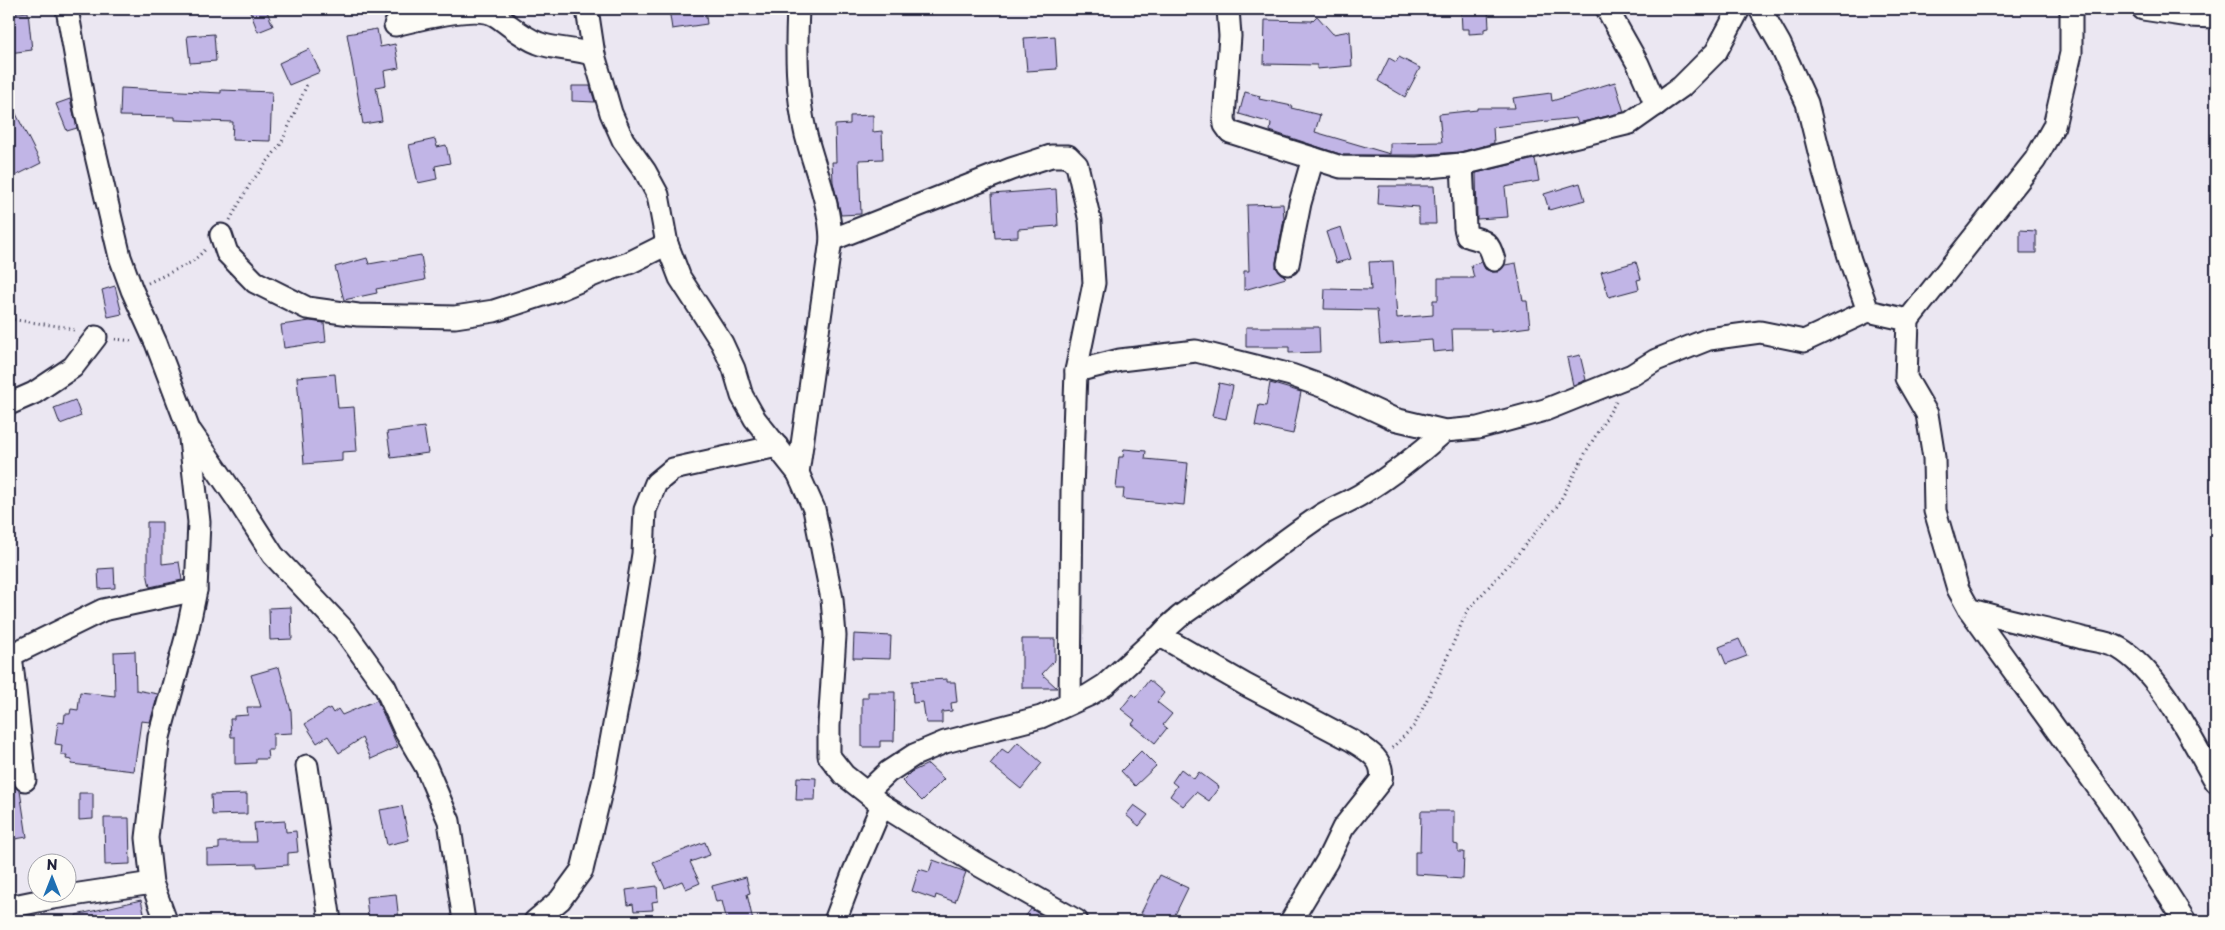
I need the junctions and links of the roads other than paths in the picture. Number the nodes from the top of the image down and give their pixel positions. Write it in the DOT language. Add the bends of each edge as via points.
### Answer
graph roads {
  1 [pos="67,9"];
  2 [pos="587,9"];
  3 [pos="798,9"];
  4 [pos="1228,9"];
  5 [pos="1607,9"];
  6 [pos="1739,9"];
  7 [pos="1760,9"];
  8 [pos="2071,9"];
  9 [pos="2144,9"];
  10 [pos="2216,17"];
  11 [pos="395,25"];
  12 [pos="594,55"];
  13 [pos="1656,105"];
  14 [pos="1313,158"];
  15 [pos="1462,164"];
  16 [pos="221,235"];
  17 [pos="831,240"];
  18 [pos="668,244"];
  19 [pos="1494,260"];
  20 [pos="1288,264"];
  21 [pos="1868,311"];
  22 [pos="1908,320"];
  23 [pos="96,336"];
  24 [pos="1076,371"];
  25 [pos="9,404"];
  26 [pos="189,430"];
  27 [pos="1445,431"];
  28 [pos="777,446"];
  29 [pos="798,473"];
  30 [pos="196,590"];
  31 [pos="1968,608"];
  32 [pos="1159,637"];
  33 [pos="10,656"];
  34 [pos="1070,703"];
  35 [pos="307,766"];
  36 [pos="25,780"];
  37 [pos="2216,782"];
  38 [pos="875,798"];
  39 [pos="152,883"];
  40 [pos="16,911"];
  41 [pos="166,921"];
  42 [pos="330,921"];
  43 [pos="464,921"];
  44 [pos="535,921"];
  45 [pos="835,921"];
  46 [pos="1077,921"];
  47 [pos="1291,921"];
  48 [pos="2185,921"];
  1 -- 26 [label="street" via="85,109 120,257"];
  2 -- 12 [label="street"];
  3 -- 17 [label="street" via="796,69 800,100 806,135 831,224"];
  4 -- 14 [label="street" via="1230,36 1225,126 1230,132"];
  5 -- 13 [label="street" via="1638,64"];
  6 -- 13 [label="street" via="1716,52 1681,87"];
  7 -- 21 [label="street" via="1807,102 1829,189"];
  8 -- 22 [label="street" via="2071,53 2054,126 2035,160"];
  9 -- 10 [label="street"];
  11 -- 12 [label="street" via="440,15 489,13 538,43"];
  12 -- 18 [label="street" via="610,113 658,195"];
  13 -- 15 [label="street" via="1630,123"];
  14 -- 15 [label="street" via="1341,167 1417,168"];
  14 -- 20 [label="street"];
  15 -- 19 [label="street" via="1467,236 1483,240 1490,246"];
  16 -- 18 [label="street" via="227,253 255,282 307,308 358,315 455,317 494,311 558,290"];
  17 -- 24 [label="street" via="1011,169 1051,156 1068,156 1077,165 1090,221 1094,282"];
  17 -- 29 [label="street"];
  18 -- 28 [label="street" via="680,278 722,343 742,396 755,420"];
  21 -- 22 [label="street"];
  21 -- 27 [label="street" via="1804,341 1760,332 1709,339 1545,410 1478,428"];
  22 -- 31 [label="street" via="1906,378 1927,414 1934,458 1935,510 1958,589"];
  23 -- 25 [label="street" via="73,367 34,393"];
  24 -- 27 [label="street" via="1120,360 1196,351 1291,375 1394,419"];
  24 -- 34 [label="street"];
  26 -- 30 [label="street" via="199,522"];
  26 -- 43 [label="street" via="273,556 344,630 385,687 426,767 449,822"];
  27 -- 32 [label="street" via="1386,479 1325,513 1180,615"];
  28 -- 29 [label="street"];
  28 -- 44 [label="street" via="673,469 656,483 645,510 643,554 628,649 604,779 582,870 560,900"];
  29 -- 38 [label="street" via="814,509 832,599 835,636 829,756 844,775"];
  30 -- 33 [label="street" via="103,610"];
  30 -- 39 [label="street" via="158,737 147,838"];
  31 -- 37 [label="street" via="2003,620 2041,626 2117,647 2154,678"];
  31 -- 48 [label="street" via="2112,807"];
  32 -- 34 [label="street" via="1105,686"];
  32 -- 47 [label="street" via="1351,740 1379,761 1381,780 1343,828"];
  33 -- 36 [label="street"];
  34 -- 38 [label="street" via="1041,717 945,742 914,755 888,772"];
  35 -- 42 [label="street"];
  38 -- 45 [label="street" via="854,871"];
  38 -- 46 [label="street" via="975,863"];
  39 -- 40 [label="street"];
  39 -- 41 [label="street"];
}
